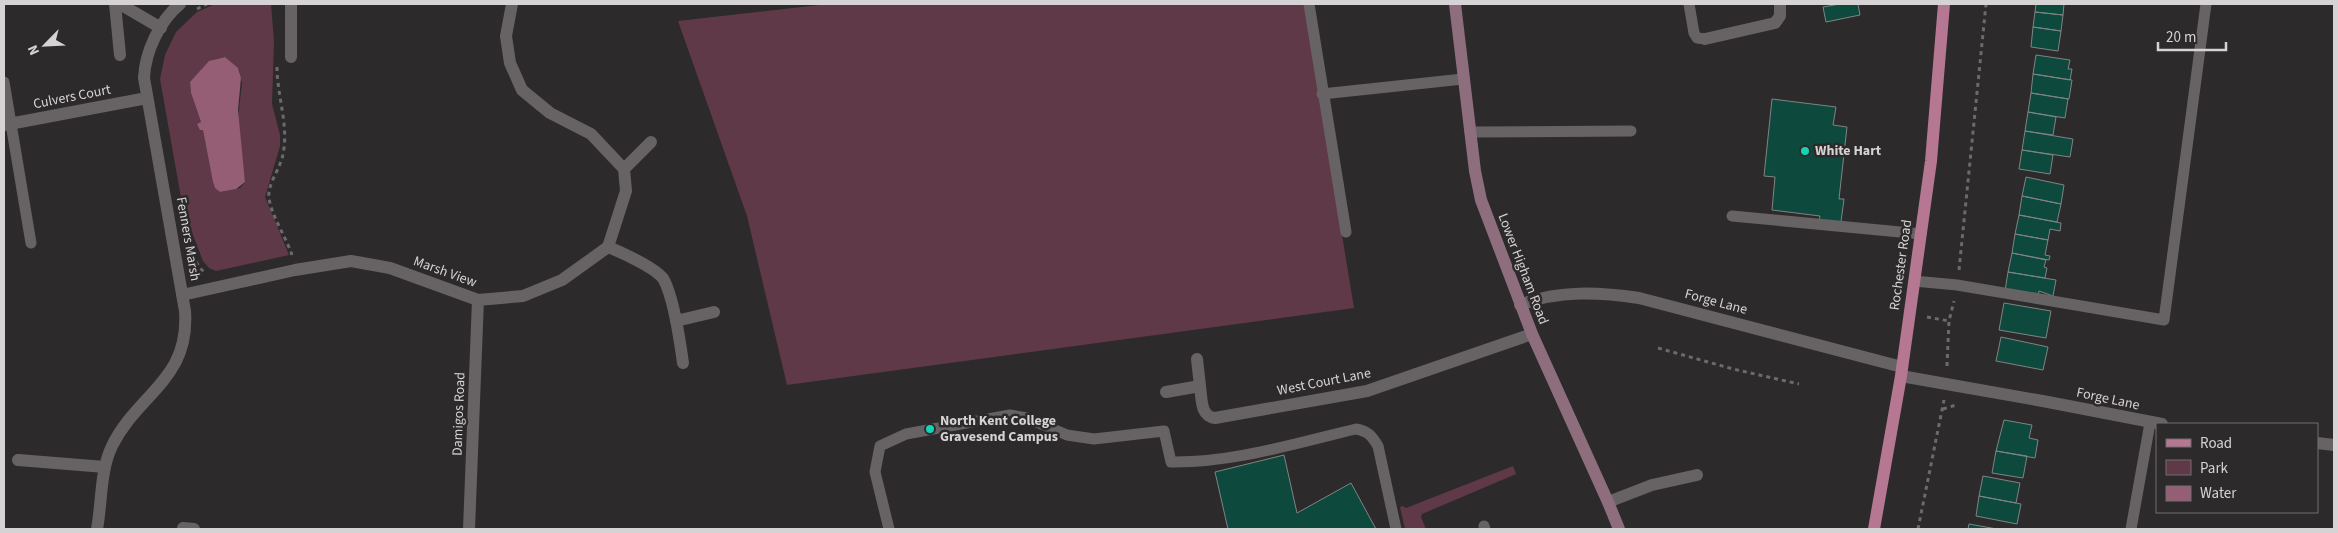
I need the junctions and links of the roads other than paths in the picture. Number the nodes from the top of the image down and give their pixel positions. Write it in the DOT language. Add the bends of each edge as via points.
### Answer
graph roads {
  1 [pos="115,4"];
  2 [pos="120,4"];
  3 [pos="180,4"];
  4 [pos="291,4"];
  5 [pos="512,4"];
  6 [pos="1309,4"];
  7 [pos="1456,4"];
  8 [pos="1689,4"];
  9 [pos="1780,4"];
  10 [pos="1944,4"];
  11 [pos="2206,4"];
  12 [pos="161,28"];
  13 [pos="1705,39"];
  14 [pos="120,55"];
  15 [pos="291,57"];
  16 [pos="1464,79"];
  17 [pos="4,82"];
  18 [pos="1322,94"];
  19 [pos="146,98"];
  20 [pos="8,124"];
  21 [pos="1631,131"];
  22 [pos="1470,132"];
  23 [pos="651,142"];
  24 [pos="624,169"];
  25 [pos="1732,216"];
  26 [pos="1346,232"];
  27 [pos="1921,234"];
  28 [pos="31,243"];
  29 [pos="608,247"];
  30 [pos="1914,281"];
  31 [pos="182,295"];
  32 [pos="478,300"];
  33 [pos="1520,305"];
  34 [pos="714,312"];
  35 [pos="676,321"];
  36 [pos="1532,334"];
  37 [pos="1197,359"];
  38 [pos="683,363"];
  39 [pos="1901,372"];
  40 [pos="1200,386"];
  41 [pos="1166,392"];
  42 [pos="2156,423"];
  43 [pos="2318,443"];
  44 [pos="2334,445"];
  45 [pos="18,460"];
  46 [pos="105,467"];
  47 [pos="1697,475"];
  48 [pos="1608,502"];
  49 [pos="97,529"];
  50 [pos="469,529"];
  51 [pos="889,529"];
  52 [pos="1396,529"];
  53 [pos="1619,529"];
  54 [pos="1874,529"];
  55 [pos="2131,529"];
  1 -- 14 [label="street"];
  2 -- 12 [label="street"];
  3 -- 12 [label="street, Fenners Marsh" via="172,10"];
  4 -- 15 [label="street"];
  5 -- 24 [label="street" via="506,36 510,63 522,90 550,112 592,134"];
  6 -- 18 [label="lane"];
  7 -- 16 [label="street, Lower Higham Road"];
  8 -- 13 [label="lane" via="1694,33 1697,38"];
  9 -- 13 [label="street" via="1780,16 1775,23"];
  10 -- 27 [label="main road, Rochester Road" via="1931,161"];
  11 -- 30 [label="lane" via="2164,320 1957,285"];
  12 -- 19 [label="street, Fenners Marsh" via="146,62"];
  16 -- 18 [label="lane"];
  16 -- 22 [label="street, Lower Higham Road"];
  17 -- 20 [label="lane"];
  18 -- 26 [label="lane"];
  19 -- 20 [label="street, Culvers Court"];
  19 -- 31 [label="street, Fenners Marsh"];
  20 -- 28 [label="lane"];
  21 -- 22 [label="lane"];
  22 -- 33 [label="street, Lower Higham Road" via="1481,200"];
  23 -- 24 [label="street"];
  24 -- 29 [label="street" via="626,191"];
  25 -- 27 [label="lane"];
  27 -- 30 [label="main road, Rochester Road"];
  29 -- 32 [label="street, Marsh View" via="562,280 523,296"];
  29 -- 35 [label="street" via="630,256 664,279"];
  30 -- 39 [label="main road, Rochester Road"];
  31 -- 32 [label="street, Marsh View" via="295,270 359,262 390,268"];
  31 -- 46 [label="street, Fenners Marsh" via="186,331 180,356 163,382 120,432"];
  32 -- 50 [label="street, Damigos Road"];
  33 -- 36 [label="street, Lower Higham Road"];
  33 -- 39 [label="street, Forge Lane" via="1576,294 1600,293 1634,298"];
  34 -- 35 [label="street"];
  35 -- 38 [label="street"];
  36 -- 40 [label="street, West Court Lane" via="1367,391 1215,418 1204,413"];
  36 -- 48 [label="street, Lower Higham Road"];
  37 -- 40 [label="street, West Court Lane"];
  39 -- 42 [label="street, Forge Lane"];
  39 -- 54 [label="main road, Rochester Road"];
  40 -- 41 [label="street"];
  42 -- 55 [label="lane"];
  43 -- 44 [label="street"];
  45 -- 46 [label="street"];
  46 -- 49 [label="street, Fenners Marsh"];
  47 -- 48 [label="street" via="1652,485"];
  48 -- 53 [label="street, Lower Higham Road"];
  51 -- 52 [label="lane" via="875,472 880,446 906,434 1010,415 1027,418 1067,435 1094,439 1164,431 1170,462 1198,462 1364,431 1374,438 1378,446"];
}
